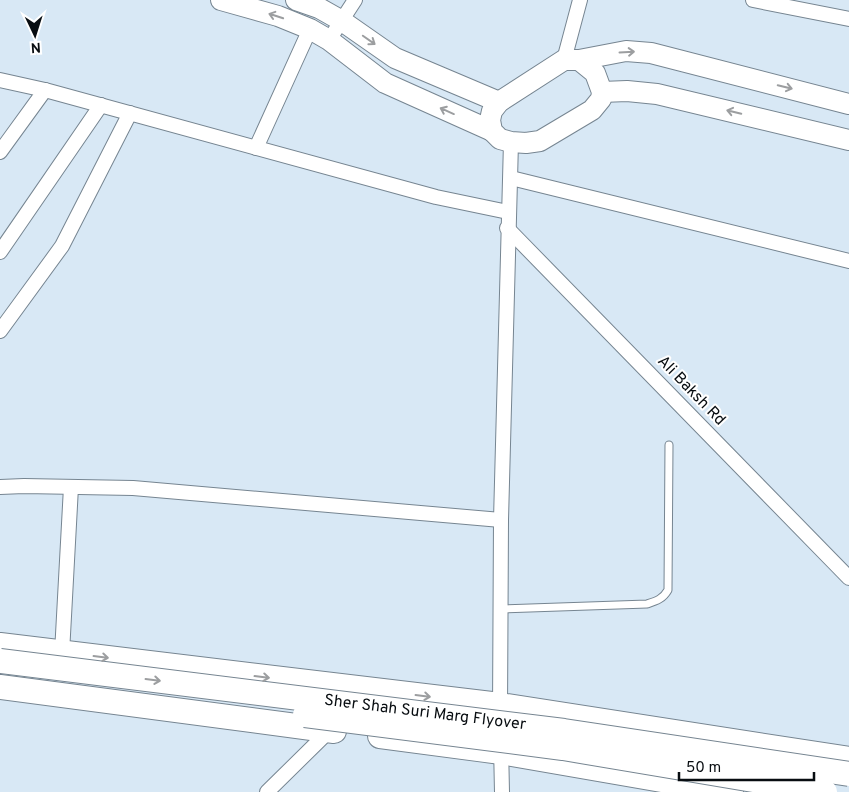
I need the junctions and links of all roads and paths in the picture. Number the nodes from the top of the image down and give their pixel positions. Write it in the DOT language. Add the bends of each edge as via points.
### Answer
graph roads {
  1 [pos="221,0"];
  2 [pos="296,0"];
  3 [pos="354,0"];
  4 [pos="580,0"];
  5 [pos="753,0"];
  6 [pos="800,5"];
  7 [pos="849,19"];
  8 [pos="342,21"];
  9 [pos="310,29"];
  10 [pos="329,40"];
  11 [pos="572,60"];
  12 [pos="0,80"];
  13 [pos="45,90"];
  14 [pos="602,92"];
  15 [pos="499,102"];
  16 [pos="849,104"];
  17 [pos="101,105"];
  18 [pos="130,113"];
  19 [pos="492,131"];
  20 [pos="849,140"];
  21 [pos="511,142"];
  22 [pos="256,148"];
  23 [pos="0,152"];
  24 [pos="511,178"];
  25 [pos="508,212"];
  26 [pos="507,228"];
  27 [pos="0,252"];
  28 [pos="849,261"];
  29 [pos="0,332"];
  30 [pos="669,445"];
  31 [pos="0,487"];
  32 [pos="71,487"];
  33 [pos="501,520"];
  34 [pos="849,578"];
  35 [pos="500,609"];
  36 [pos="0,645"];
  37 [pos="62,652"];
  38 [pos="0,661"];
  39 [pos="0,676"];
  40 [pos="0,687"];
  41 [pos="500,705"];
  42 [pos="330,730"];
  43 [pos="501,752"];
  44 [pos="849,759"];
  45 [pos="849,774"];
  46 [pos="267,792"];
  47 [pos="502,792"];
  48 [pos="731,792"];
  49 [pos="825,792"];
  9 -- 1 [label="main road, one-way"];
  2 -- 8 [label="main road"];
  3 -- 8 [label="street"];
  4 -- 11 [label="street"];
  5 -- 6 [label="street"];
  6 -- 7 [label="street"];
  8 -- 10 [label="street"];
  8 -- 15 [label="main road, one-way" via="395,58"];
  9 -- 10 [label="main road"];
  9 -- 22 [label="street"];
  19 -- 10 [label="main road, one-way" via="385,83"];
  11 -- 14 [label="main road" via="594,73"];
  11 -- 15 [label="main road"];
  11 -- 16 [label="main road, one-way" via="626,51 651,53"];
  12 -- 13 [label="street"];
  13 -- 17 [label="street"];
  13 -- 23 [label="street"];
  20 -- 14 [label="main road, one-way" via="657,94"];
  14 -- 21 [label="main road" via="601,99 592,110 540,140"];
  15 -- 19 [label="main road" via="492,111"];
  17 -- 18 [label="street"];
  17 -- 27 [label="street"];
  18 -- 22 [label="street"];
  18 -- 29 [label="street" via="62,246"];
  19 -- 21 [label="main road" via="500,139"];
  21 -- 24 [label="street"];
  22 -- 25 [label="street" via="436,197"];
  24 -- 25 [label="street"];
  24 -- 28 [label="street"];
  25 -- 26 [label="street"];
  26 -- 33 [label="street"];
  26 -- 34 [label="street, Ali Baksh Rd"];
  30 -- 35 [label="lane" via="666,594 647,604"];
  31 -- 32 [label="street"];
  32 -- 33 [label="street" via="133,488"];
  32 -- 37 [label="street"];
  33 -- 35 [label="street"];
  35 -- 41 [label="street"];
  36 -- 37 [label="highway"];
  37 -- 41 [label="highway, one-way"];
  38 -- 45 [label="highway, Sher Shah Suri Marg Flyover, one-way, bridge" via="564,731"];
  39 -- 49 [label="highway, Sher Shah Suri Marg Flyover, bridge" via="562,748"];
  40 -- 42 [label="highway"];
  41 -- 43 [label="street"];
  41 -- 44 [label="highway"];
  42 -- 43 [label="highway"];
  42 -- 46 [label="street"];
  43 -- 47 [label="street"];
  43 -- 48 [label="highway"];
}
